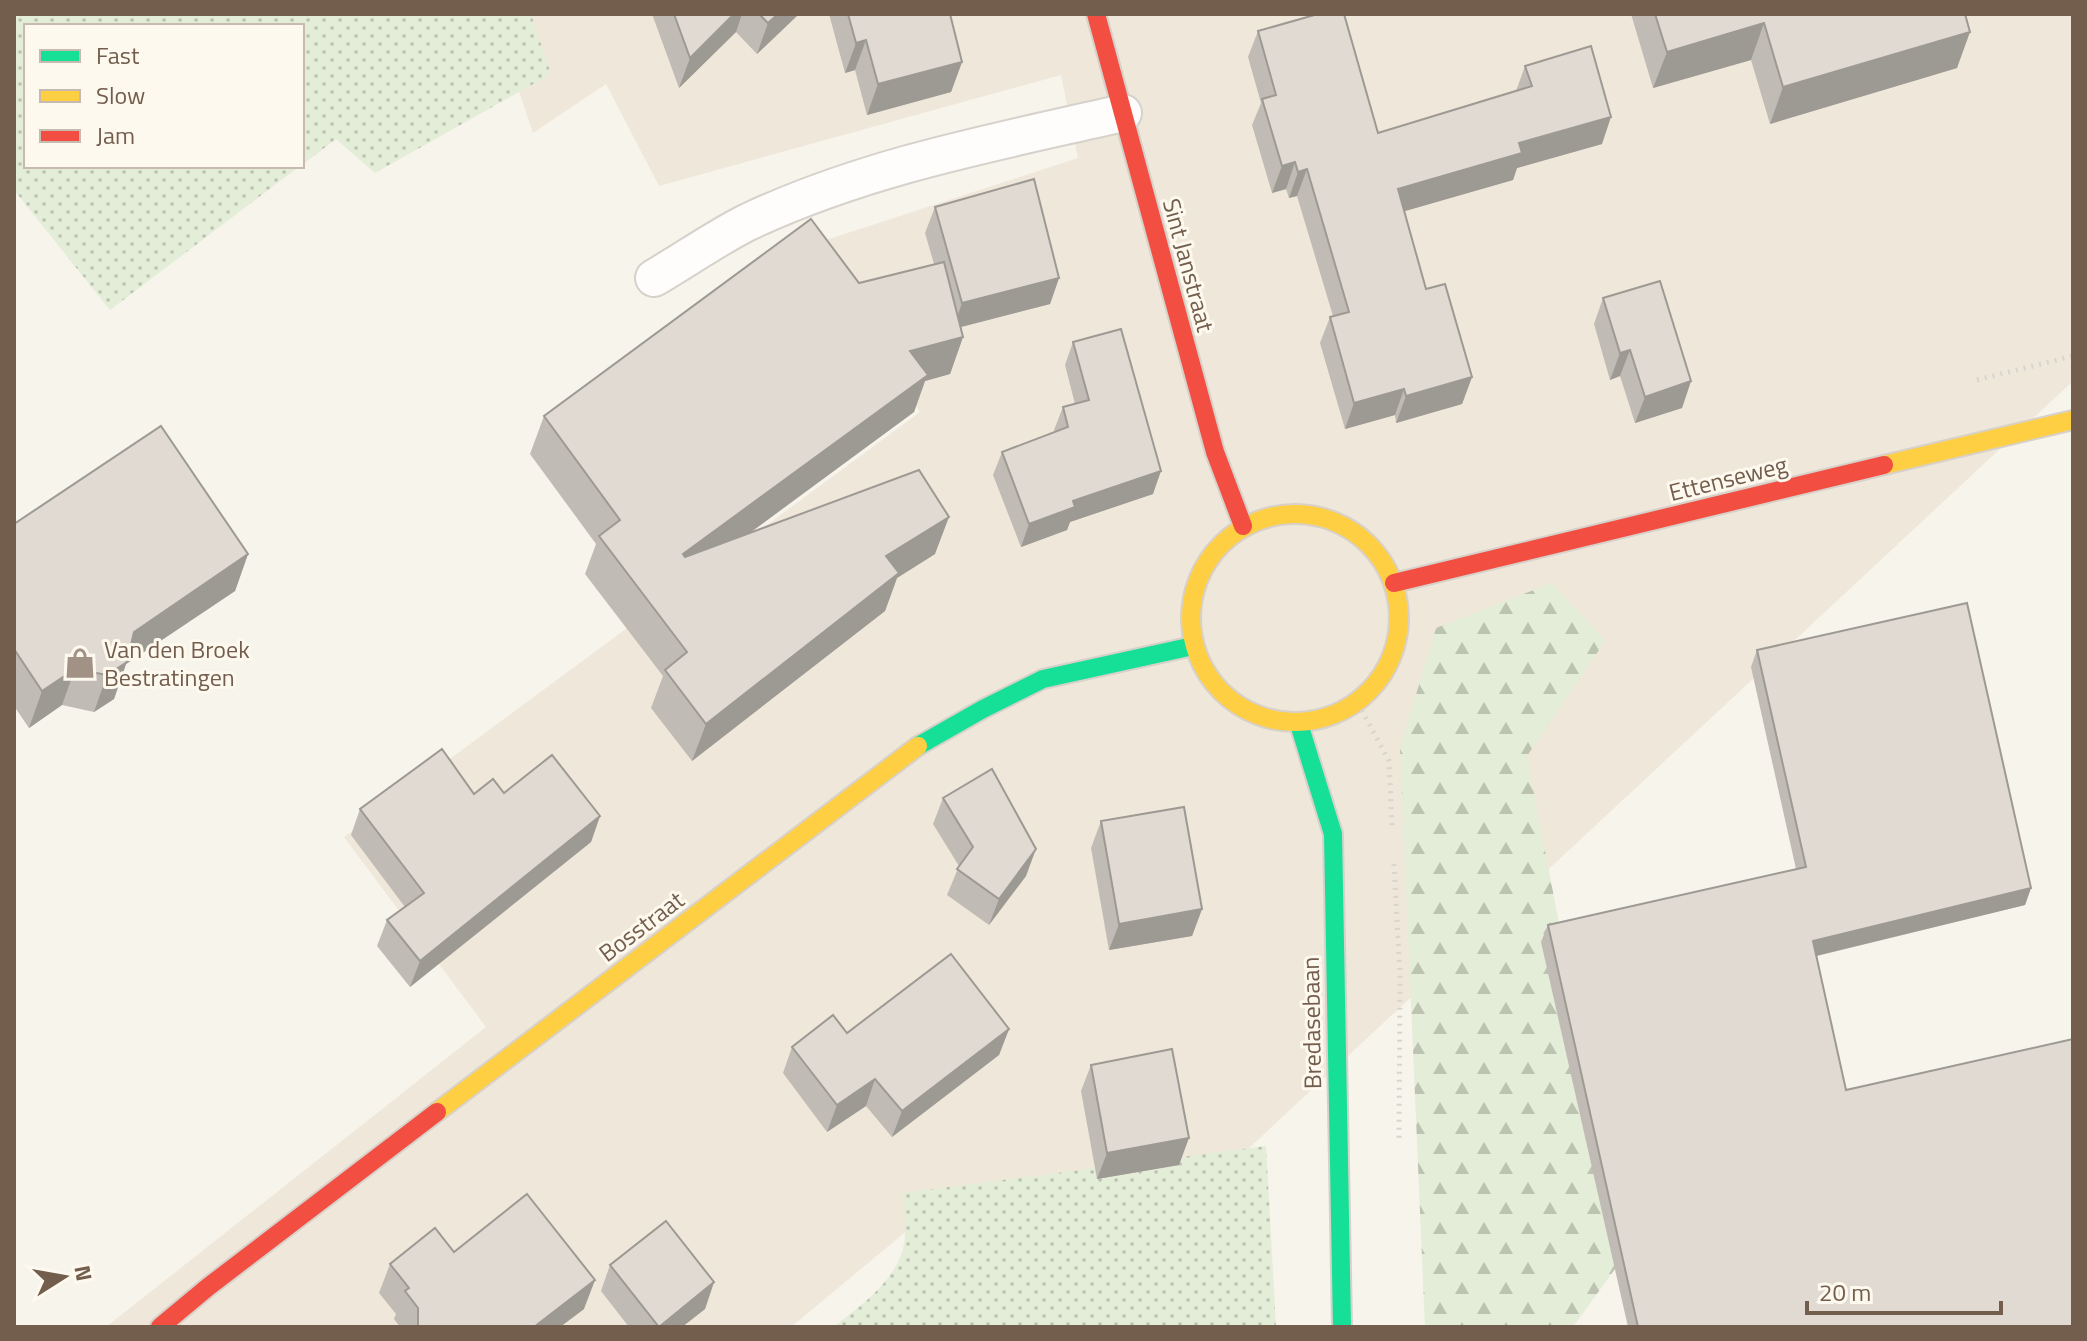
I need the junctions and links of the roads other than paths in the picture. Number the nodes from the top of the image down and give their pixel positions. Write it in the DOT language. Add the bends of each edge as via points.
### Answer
graph roads {
  1 [pos="1096,14"];
  2 [pos="1123,113"];
  3 [pos="654,278"];
  4 [pos="2073,420"];
  5 [pos="1243,526"];
  6 [pos="1394,583"];
  7 [pos="1193,646"];
  8 [pos="1299,724"];
  9 [pos="160,1327"];
  10 [pos="1342,1327"];
  1 -- 2 [label="street, Sint Janstraat"];
  2 -- 3 [label="lane" via="936,155 827,189 747,223"];
  2 -- 5 [label="street, Sint Janstraat" via="1215,452"];
  4 -- 6 [label="street, Ettenseweg"];
  5 -- 6 [label="street" via="1285,513 1327,518 1365,539"];
  5 -- 7 [label="street" via="1209,557 1191,600"];
  6 -- 8 [label="street" via="1400,627 1387,670 1358,703 1330,718"];
  7 -- 8 [label="street" via="1216,688 1253,715"];
  7 -- 9 [label="street, Bosstraat" via="1043,679 910,751"];
  8 -- 10 [label="street, Bredasebaan" via="1333,834"];
}
